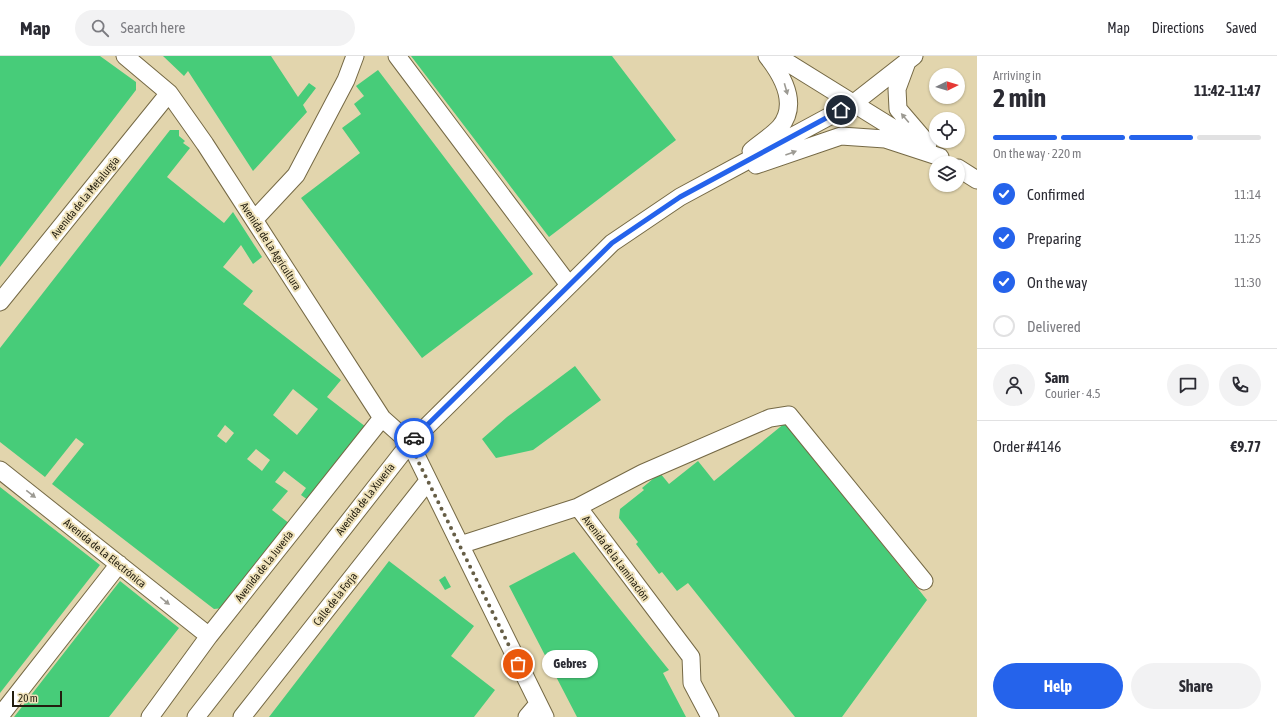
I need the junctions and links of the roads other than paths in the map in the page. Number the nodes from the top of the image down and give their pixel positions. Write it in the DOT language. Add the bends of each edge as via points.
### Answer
graph roads {
  1 [pos="126,56"];
  2 [pos="354,56"];
  3 [pos="397,56"];
  4 [pos="767,56"];
  5 [pos="777,56"];
  6 [pos="911,59"];
  7 [pos="169,93"];
  8 [pos="854,103"];
  9 [pos="934,156"];
  10 [pos="939,156"];
  11 [pos="941,156"];
  12 [pos="727,172"];
  13 [pos="965,172"];
  14 [pos="977,180"];
  15 [pos="254,220"];
  16 [pos="569,285"];
  17 [pos="0,302"];
  18 [pos="382,418"];
  19 [pos="410,443"];
  20 [pos="0,470"];
  21 [pos="428,481"];
  22 [pos="578,507"];
  23 [pos="460,545"];
  24 [pos="119,564"];
  25 [pos="924,581"];
  26 [pos="209,636"];
  27 [pos="541,710"];
  28 [pos="0,716"];
  29 [pos="150,717"];
  30 [pos="196,717"];
  31 [pos="242,717"];
  32 [pos="527,717"];
  33 [pos="710,717"];
  1 -- 7 [label="street, Avenida de La Agricultura"];
  2 -- 15 [label="street" via="346,80 296,175"];
  3 -- 16 [label="street"];
  4 -- 12 [label="street, one-way" via="779,72 788,92 787,110 780,126"];
  5 -- 8 [label="street"];
  6 -- 8 [label="street"];
  11 -- 6 [label="street, one-way" via="898,109 897,89"];
  7 -- 15 [label="street, Avenida de La Agricultura"];
  7 -- 17 [label="street, Avenida de La Metalurgia"];
  8 -- 10 [label="street"];
  8 -- 12 [label="street, Avenida de La Xuvería"];
  12 -- 9 [label="street, one-way" via="766,163 841,136 885,139"];
  12 -- 16 [label="street, Avenida de La Xuvería" via="680,197 612,243"];
  13 -- 14 [label="street"];
  15 -- 18 [label="street, Avenida de La Agricultura"];
  16 -- 19 [label="street, Avenida de La Xuvería"];
  18 -- 19 [label="street, Avenida de La Agricultura"];
  18 -- 26 [label="street, Avenida de La Juvería"];
  19 -- 21 [label="street"];
  19 -- 30 [label="street, Avenida de La Xuvería"];
  20 -- 24 [label="street, Avenida de La Electrónica, one-way"];
  21 -- 23 [label="street"];
  21 -- 31 [label="street, Calle de la Forja"];
  22 -- 23 [label="street, Avenida de la Laminación"];
  22 -- 25 [label="street" via="643,473 770,418 789,415"];
  22 -- 33 [label="street, Avenida de la Laminación" via="691,657 692,683"];
  23 -- 27 [label="street"];
  24 -- 26 [label="street, Avenida de La Electrónica, one-way"];
  24 -- 28 [label="street"];
  26 -- 29 [label="street, Avenida de La Juvería"];
  27 -- 32 [label="street"];
}
